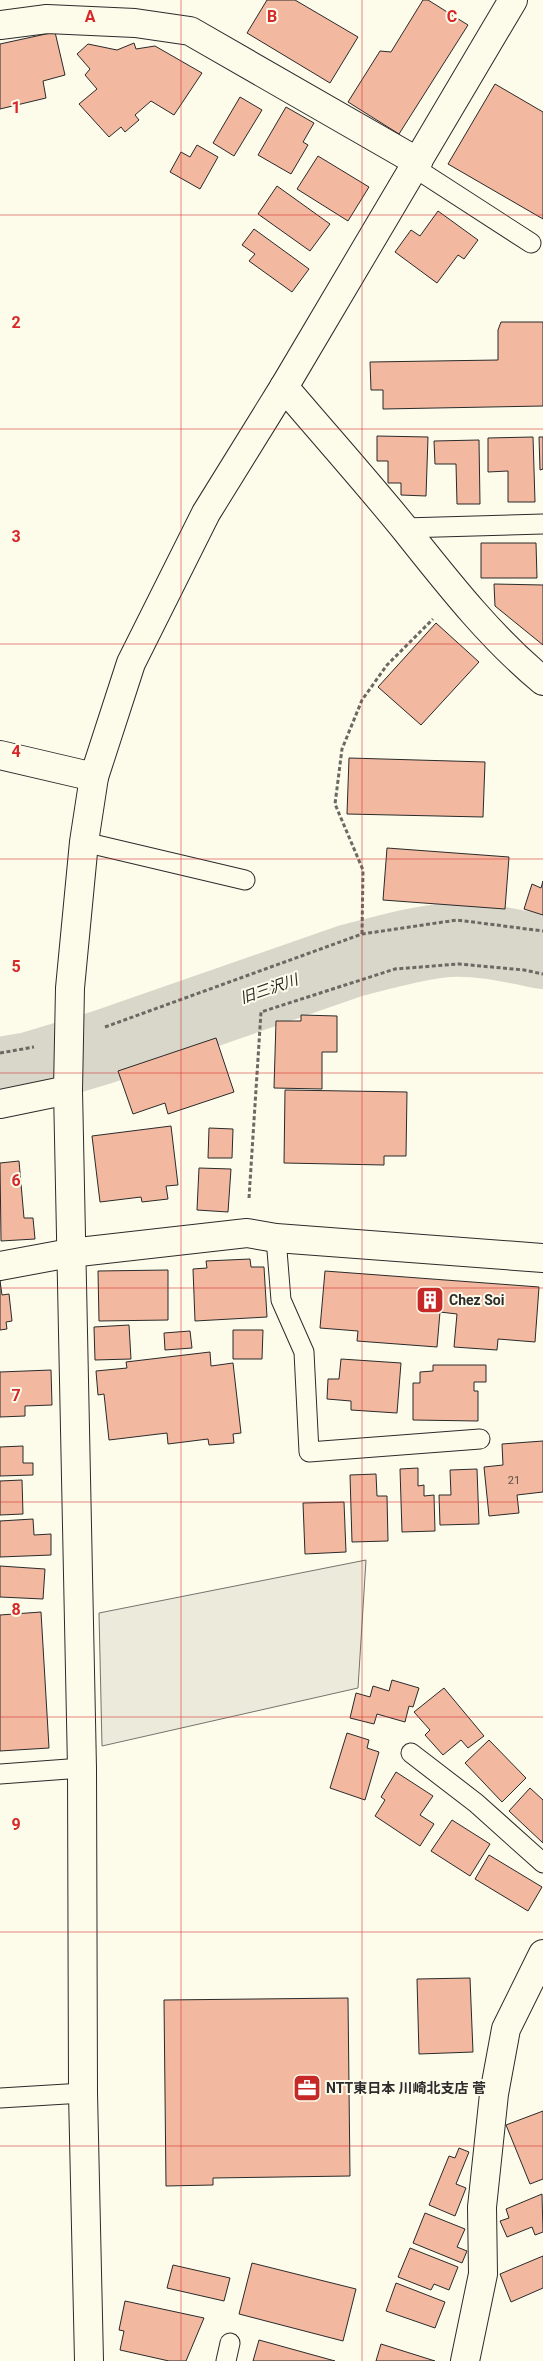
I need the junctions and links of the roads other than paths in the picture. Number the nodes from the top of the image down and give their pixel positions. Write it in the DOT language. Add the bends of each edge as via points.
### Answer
graph roads {
  1 [pos="513,0"];
  2 [pos="0,25"];
  3 [pos="417,165"];
  4 [pos="532,244"];
  5 [pos="284,387"];
  6 [pos="543,524"];
  7 [pos="404,528"];
  8 [pos="543,681"];
  9 [pos="0,755"];
  10 [pos="94,777"];
  11 [pos="84,842"];
  12 [pos="246,880"];
  13 [pos="68,1090"];
  14 [pos="0,1104"];
  15 [pos="276,1238"];
  16 [pos="70,1254"];
  17 [pos="543,1258"];
  18 [pos="0,1266"];
  19 [pos="480,1439"];
  20 [pos="411,1753"];
  21 [pos="82,1768"];
  22 [pos="0,1774"];
  23 [pos="543,1863"];
  24 [pos="543,1954"];
  25 [pos="83,2093"];
  26 [pos="0,2098"];
  27 [pos="89,2361"];
  28 [pos="465,2361"];
  1 -- 3 [label="street"];
  2 -- 3 [label="street" via="47,19 135,23 190,31"];
  3 -- 4 [label="lane"];
  3 -- 5 [label="street"];
  5 -- 7 [label="street"];
  5 -- 10 [label="street" via="206,513 131,663"];
  6 -- 7 [label="lane"];
  7 -- 8 [label="street" via="457,595 515,658"];
  9 -- 10 [label="street"];
  10 -- 11 [label="street"];
  11 -- 12 [label="lane"];
  11 -- 13 [label="street" via="70,988"];
  13 -- 14 [label="street"];
  13 -- 16 [label="street"];
  15 -- 16 [label="street" via="247,1232"];
  15 -- 17 [label="street"];
  15 -- 19 [label="lane" via="282,1300 304,1352 309,1452"];
  16 -- 18 [label="street"];
  16 -- 21 [label="street"];
  20 -- 23 [label="lane" via="476,1803"];
  21 -- 22 [label="lane"];
  21 -- 25 [label="street"];
  24 -- 28 [label="street" via="504,2038 494,2094 482,2207 483,2274"];
  25 -- 26 [label="lane"];
  25 -- 27 [label="street"];
}
